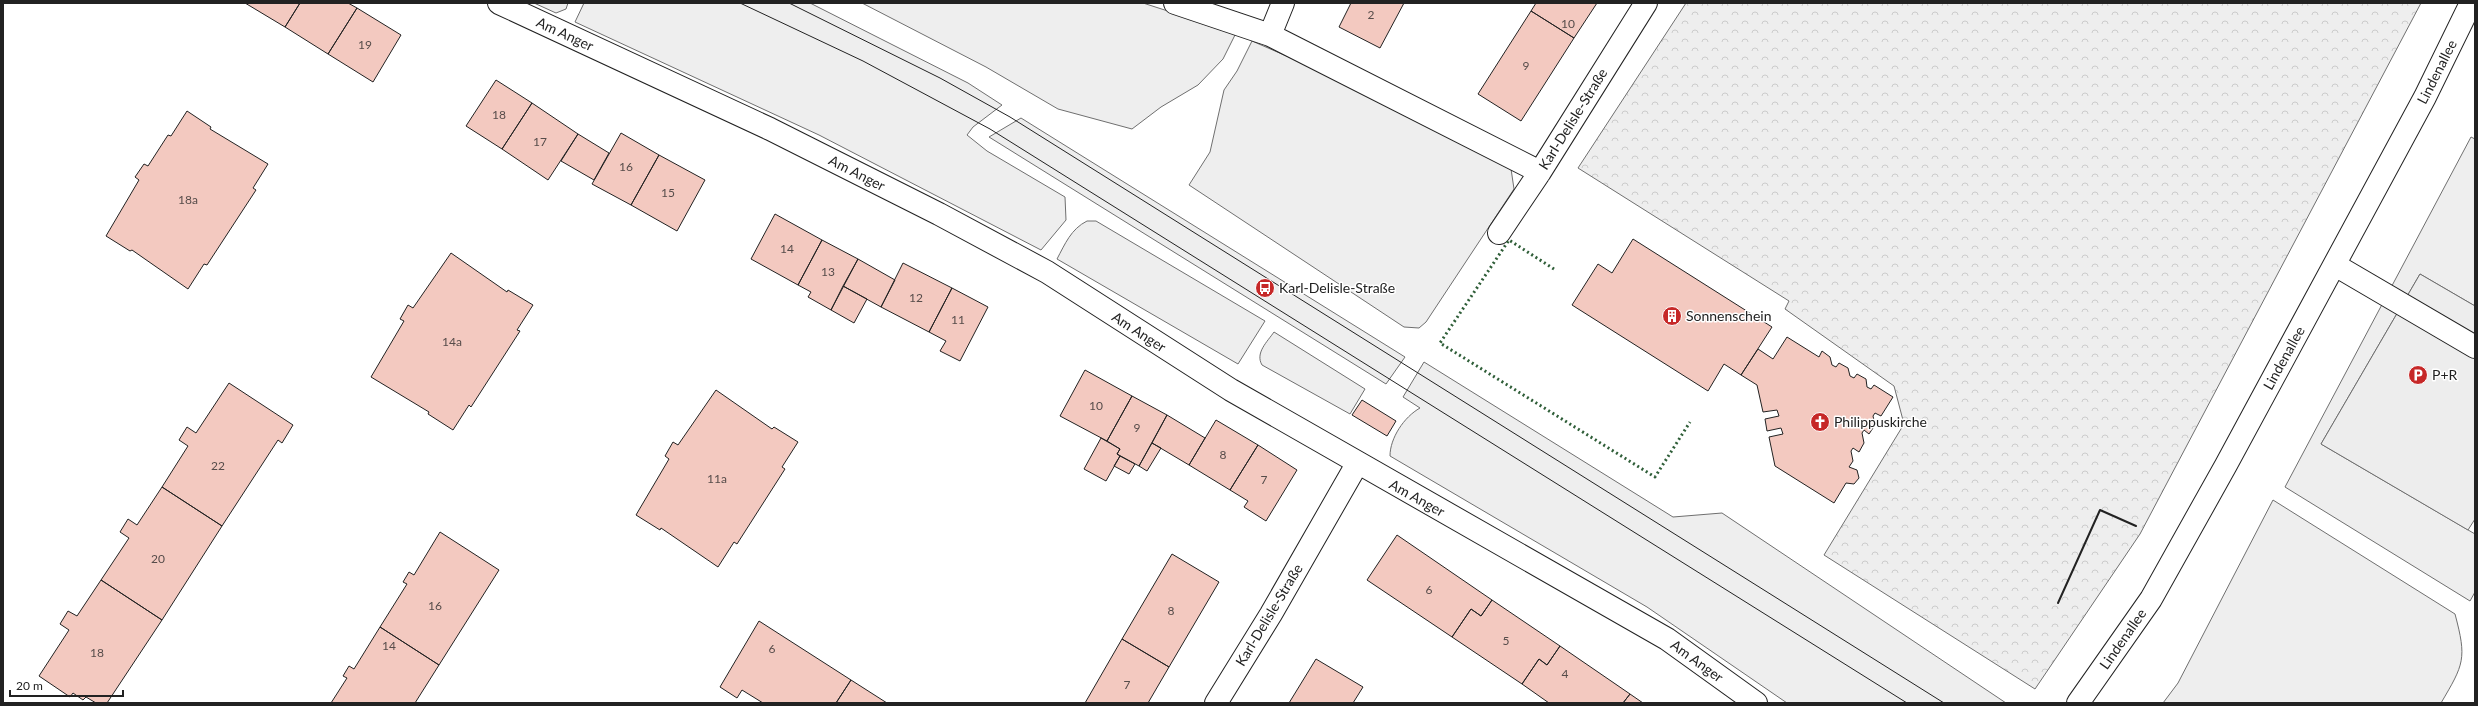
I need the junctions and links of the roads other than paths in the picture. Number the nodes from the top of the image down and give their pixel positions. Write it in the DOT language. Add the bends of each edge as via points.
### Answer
graph roads {
  1 [pos="499,3"];
  2 [pos="1175,3"];
  3 [pos="1283,3"];
  4 [pos="1646,3"];
  5 [pos="2472,3"];
  6 [pos="1270,35"];
  7 [pos="1540,172"];
  8 [pos="1499,233"];
  9 [pos="2335,265"];
  10 [pos="2475,347"];
  11 [pos="1357,464"];
  12 [pos="1216,703"];
  13 [pos="1756,703"];
  14 [pos="2078,703"];
  1 -- 11 [label="street, Am Anger" via="770,129 1047,272 1231,390"];
  2 -- 6 [label="street"];
  3 -- 6 [label="street"];
  4 -- 7 [label="street, Karl-Delisle-Straße"];
  5 -- 9 [label="street, Lindenallee"];
  6 -- 7 [label="street"];
  7 -- 8 [label="street, Karl-Delisle-Straße"];
  9 -- 10 [label="street"];
  9 -- 14 [label="street, Lindenallee" via="2151,599"];
  11 -- 12 [label="street, Karl-Delisle-Straße" via="1271,614"];
  11 -- 13 [label="street, Am Anger" via="1667,638"];
}
